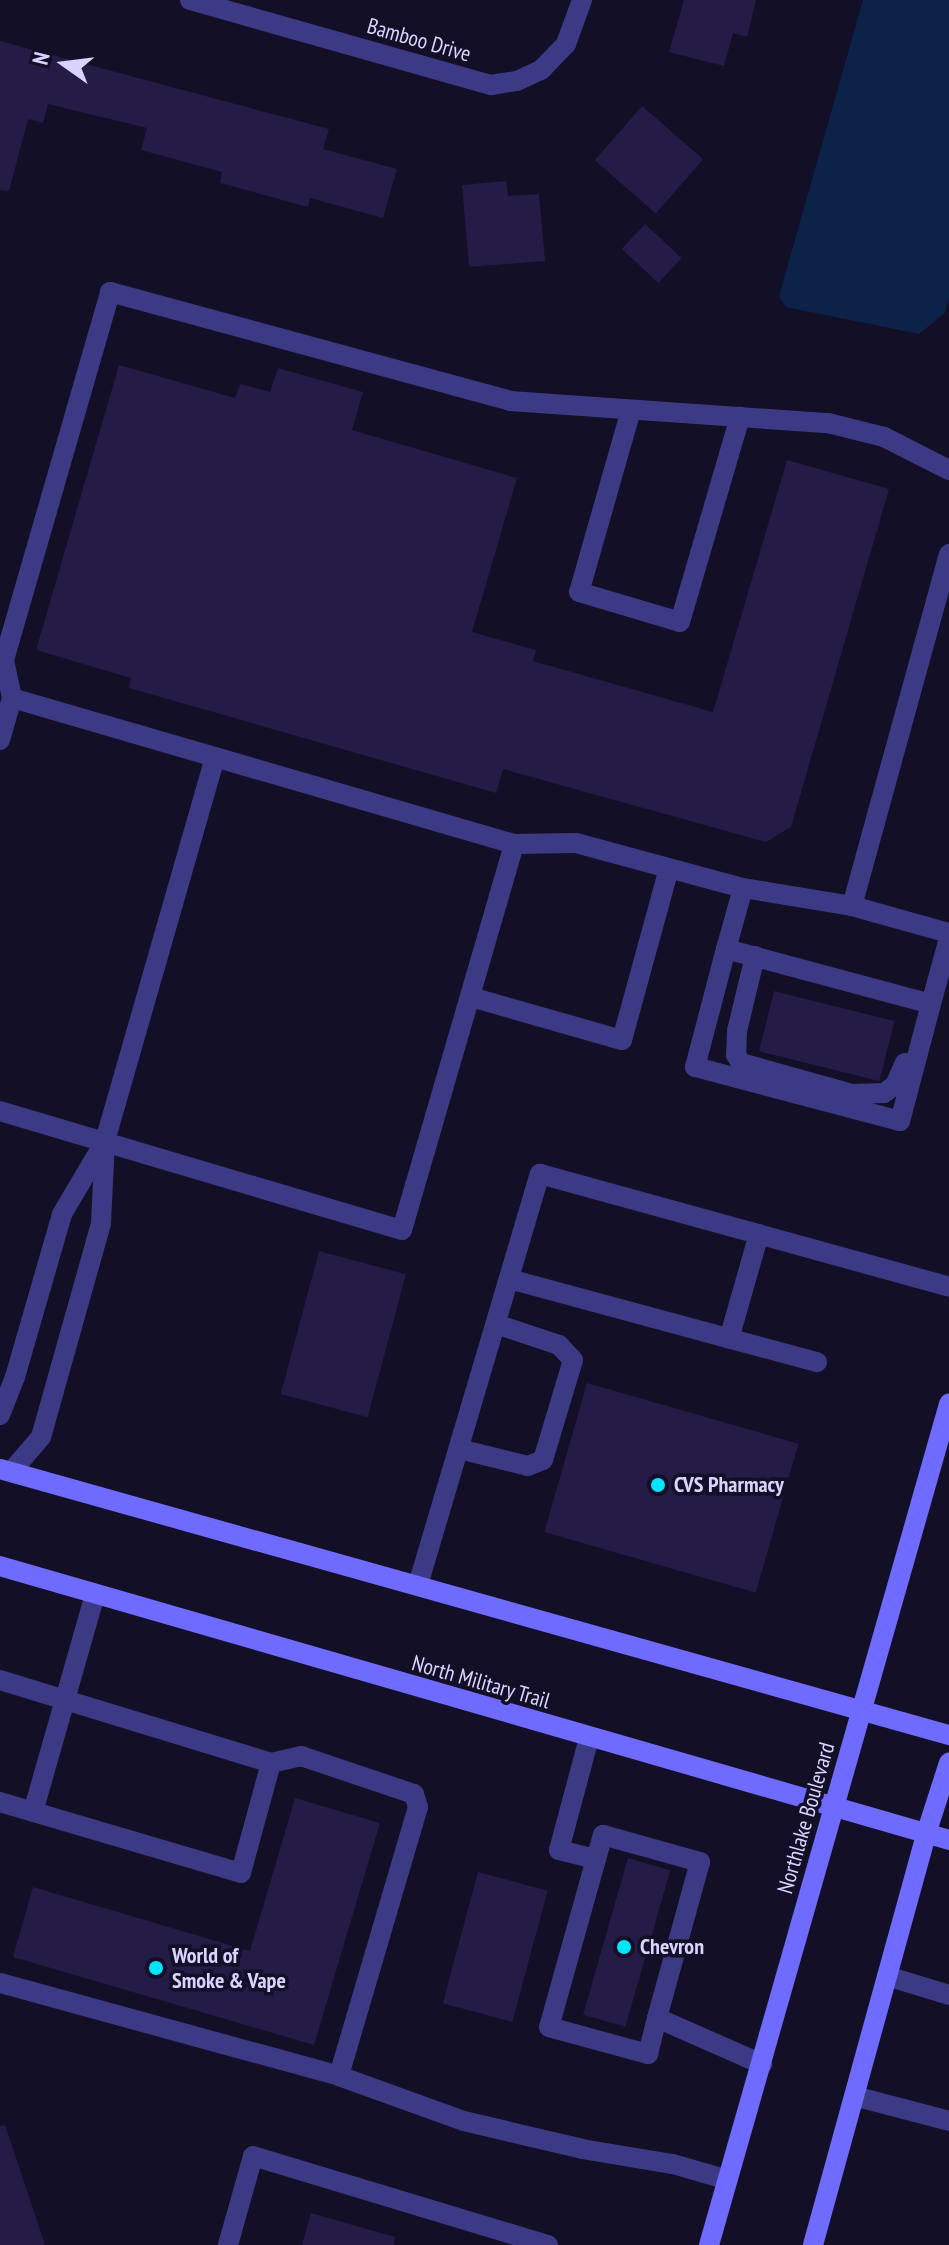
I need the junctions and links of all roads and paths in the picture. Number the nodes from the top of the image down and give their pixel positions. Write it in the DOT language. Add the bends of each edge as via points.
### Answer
graph roads {
  1 [pos="190,0"];
  2 [pos="582,0"];
  3 [pos="631,410"];
  4 [pos="740,417"];
  5 [pos="949,470"];
  6 [pos="949,554"];
  7 [pos="12,698"];
  8 [pos="0,740"];
  9 [pos="215,757"];
  10 [pos="514,844"];
  11 [pos="669,868"];
  12 [pos="743,888"];
  13 [pos="852,906"];
  14 [pos="949,935"];
  15 [pos="726,949"];
  16 [pos="755,956"];
  17 [pos="471,997"];
  18 [pos="931,1004"];
  19 [pos="920,1043"];
  20 [pos="1,1117"];
  21 [pos="105,1141"];
  22 [pos="759,1234"];
  23 [pos="509,1279"];
  24 [pos="949,1287"];
  25 [pos="496,1324"];
  26 [pos="729,1339"];
  27 [pos="817,1362"];
  28 [pos="949,1404"];
  29 [pos="0,1415"];
  30 [pos="459,1449"];
  31 [pos="4,1476"];
  32 [pos="0,1566"];
  33 [pos="418,1585"];
  34 [pos="95,1594"];
  35 [pos="0,1680"];
  36 [pos="65,1700"];
  37 [pos="862,1712"];
  38 [pos="949,1735"];
  39 [pos="589,1738"];
  40 [pos="271,1763"];
  41 [pos="949,1763"];
  42 [pos="0,1802"];
  43 [pos="831,1808"];
  44 [pos="33,1812"];
  45 [pos="926,1834"];
  46 [pos="949,1840"];
  47 [pos="596,1859"];
  48 [pos="887,1976"];
  49 [pos="0,1983"];
  50 [pos="949,1995"];
  51 [pos="657,2018"];
  52 [pos="762,2064"];
  53 [pos="339,2076"];
  54 [pos="854,2096"];
  55 [pos="949,2121"];
  56 [pos="728,2180"];
  57 [pos="228,2245"];
  58 [pos="548,2245"];
  59 [pos="709,2245"];
  60 [pos="813,2245"];
  1 -- 2 [label="street, Bamboo Drive" via="491,85 541,70 566,44"];
  3 -- 4 [label="street"];
  3 -- 4 [label="street" via="579,592 680,622"];
  3 -- 7 [label="street" via="510,401 110,292 4,660"];
  4 -- 5 [label="street" via="828,423 870,434"];
  6 -- 13 [label="street"];
  7 -- 8 [label="street"];
  7 -- 9 [label="street"];
  9 -- 10 [label="street"];
  9 -- 21 [label="street"];
  10 -- 11 [label="street" via="576,843"];
  10 -- 17 [label="street"];
  11 -- 12 [label="street"];
  11 -- 17 [label="street" via="622,1040"];
  12 -- 13 [label="street"];
  12 -- 15 [label="street"];
  13 -- 14 [label="street"];
  14 -- 18 [label="street"];
  15 -- 16 [label="street"];
  15 -- 19 [label="street" via="695,1067 900,1121"];
  16 -- 18 [label="street"];
  16 -- 19 [label="street" via="737,1031 741,1063 852,1094 884,1093 895,1085 908,1053"];
  17 -- 21 [label="street" via="402,1230"];
  18 -- 19 [label="street"];
  20 -- 21 [label="street"];
  21 -- 29 [label="street" via="62,1214"];
  21 -- 31 [label="street" via="101,1223 41,1437"];
  22 -- 23 [label="street" via="540,1174"];
  22 -- 24 [label="street"];
  22 -- 26 [label="street"];
  23 -- 25 [label="street"];
  23 -- 26 [label="street"];
  25 -- 30 [label="street"];
  25 -- 30 [label="street" via="569,1352 573,1360 552,1432 543,1460 535,1466"];
  26 -- 27 [label="street"];
  28 -- 37 [label="main road, Northlake Boulevard"];
  30 -- 33 [label="street"];
  31 -- 33 [label="main road"];
  32 -- 34 [label="main road, North Military Trail"];
  33 -- 37 [label="main road"];
  34 -- 36 [label="street"];
  34 -- 39 [label="main road, North Military Trail"];
  35 -- 36 [label="street"];
  36 -- 40 [label="street"];
  36 -- 44 [label="street"];
  37 -- 38 [label="main road"];
  37 -- 43 [label="main road, Northlake Boulevard"];
  39 -- 43 [label="main road, North Military Trail"];
  39 -- 47 [label="street" via="559,1850"];
  40 -- 44 [label="street" via="241,1873"];
  40 -- 53 [label="street" via="301,1756 414,1794 418,1807"];
  41 -- 45 [label="main road"];
  42 -- 44 [label="street"];
  43 -- 45 [label="main road, North Military Trail"];
  43 -- 52 [label="main road, Northlake Boulevard"];
  45 -- 46 [label="main road, North Military Trail"];
  45 -- 48 [label="main road"];
  47 -- 51 [label="street" via="603,1835 700,1862"];
  47 -- 51 [label="street" via="549,2027 648,2054"];
  48 -- 50 [label="street"];
  48 -- 54 [label="main road"];
  49 -- 53 [label="street"];
  51 -- 52 [label="street"];
  52 -- 56 [label="main road, Northlake Boulevard"];
  53 -- 56 [label="street" via="464,2121"];
  54 -- 55 [label="street"];
  54 -- 60 [label="main road"];
  56 -- 59 [label="main road, Northlake Boulevard"];
  57 -- 58 [label="street" via="253,2156"];
}
